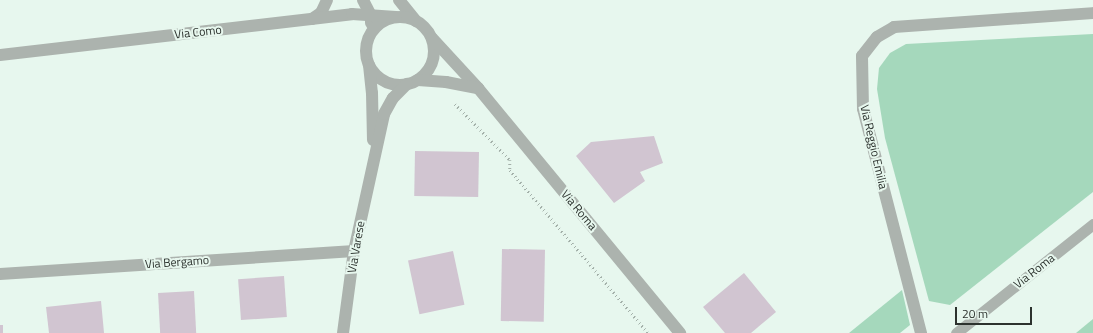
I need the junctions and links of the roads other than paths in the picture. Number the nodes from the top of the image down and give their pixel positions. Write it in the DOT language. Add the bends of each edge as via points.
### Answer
graph roads {
  1 [pos="327,0"];
  2 [pos="363,0"];
  3 [pos="399,0"];
  4 [pos="1093,13"];
  5 [pos="371,16"];
  6 [pos="396,17"];
  7 [pos="312,19"];
  8 [pos="416,21"];
  9 [pos="371,34"];
  10 [pos="432,38"];
  11 [pos="0,55"];
  12 [pos="369,65"];
  13 [pos="413,82"];
  14 [pos="478,88"];
  15 [pos="374,162"];
  16 [pos="1093,224"];
  17 [pos="354,251"];
  18 [pos="0,274"];
  19 [pos="342,333"];
  20 [pos="680,333"];
  21 [pos="921,333"];
  22 [pos="956,333"];
  1 -- 7 [label="street" via="321,12"];
  2 -- 5 [label="street"];
  3 -- 8 [label="street"];
  4 -- 21 [label="street, Via Reggio Emilia" via="894,27 877,36 862,56 863,109"];
  5 -- 6 [label="street, Via Como"];
  5 -- 7 [label="street, Via Como" via="352,14"];
  5 -- 9 [label="street"];
  6 -- 8 [label="street"];
  6 -- 9 [label="street" via="386,20"];
  7 -- 11 [label="street, Via Como"];
  8 -- 10 [label="street"];
  9 -- 12 [label="street" via="366,54"];
  10 -- 13 [label="street" via="434,47 431,65"];
  10 -- 14 [label="street, Via Roma"];
  12 -- 13 [label="street" via="385,81 396,85"];
  12 -- 15 [label="street, Via Varese"];
  13 -- 14 [label="street" via="446,82"];
  13 -- 15 [label="street, Via Varese" via="393,98 384,114"];
  14 -- 20 [label="street, Via Roma"];
  15 -- 17 [label="street, Via Varese"];
  16 -- 22 [label="lane, Via Roma"];
  17 -- 18 [label="street, Via Bergamo"];
  17 -- 19 [label="street, Via Varese"];
}
